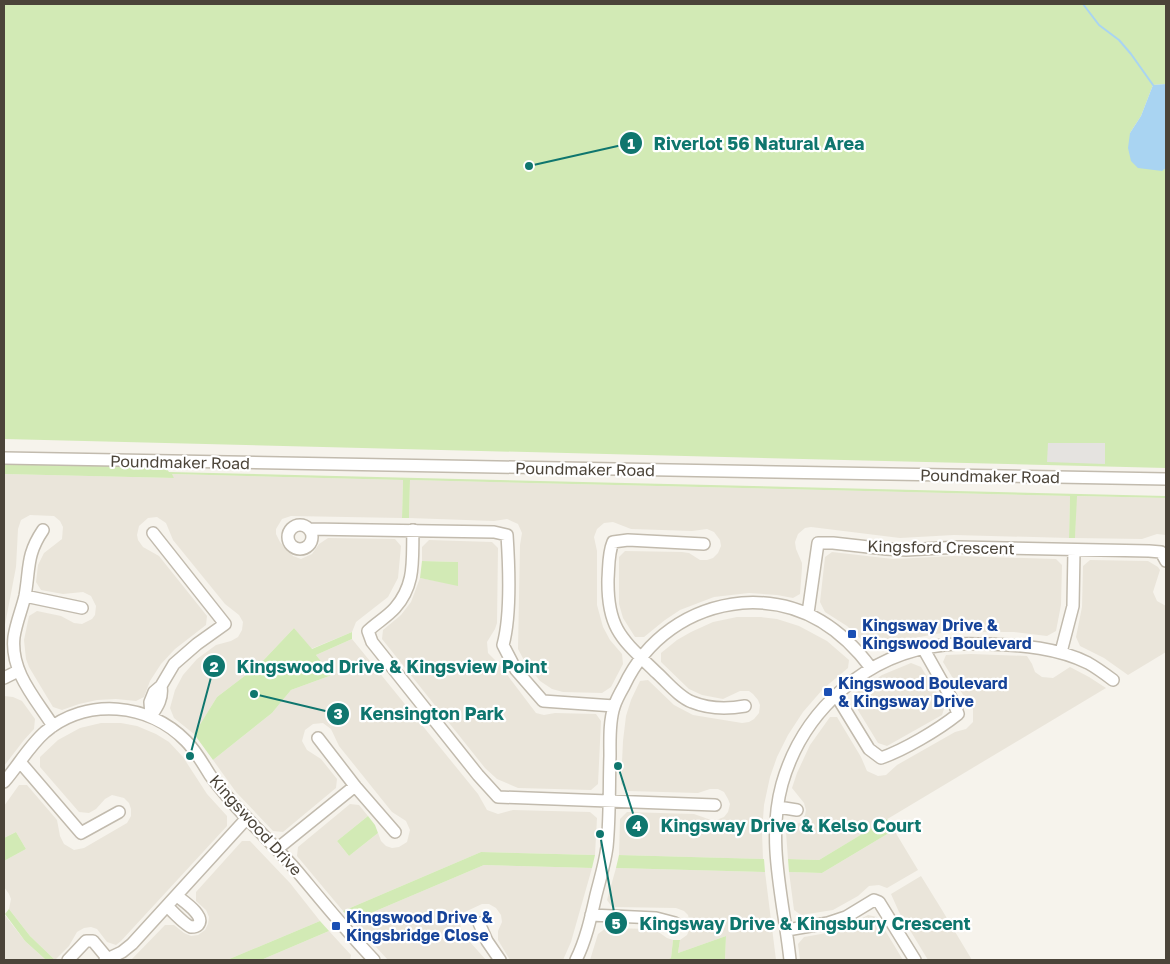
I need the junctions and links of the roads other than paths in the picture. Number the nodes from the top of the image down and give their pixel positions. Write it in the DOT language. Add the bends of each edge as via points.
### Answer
graph roads {
  1 [pos="4,458"];
  2 [pos="1166,479"];
  3 [pos="309,529"];
  4 [pos="43,530"];
  5 [pos="413,530"];
  6 [pos="153,533"];
  7 [pos="704,544"];
  8 [pos="1074,550"];
  9 [pos="1166,561"];
  10 [pos="24,596"];
  11 [pos="82,608"];
  12 [pos="808,613"];
  13 [pos="923,648"];
  14 [pos="1060,652"];
  15 [pos="641,657"];
  16 [pos="872,668"];
  17 [pos="18,671"];
  18 [pos="4,678"];
  19 [pos="1113,680"];
  20 [pos="836,695"];
  21 [pos="614,706"];
  22 [pos="745,706"];
  23 [pos="151,716"];
  24 [pos="53,726"];
  25 [pos="318,738"];
  26 [pos="20,762"];
  27 [pos="4,782"];
  28 [pos="355,786"];
  29 [pos="609,800"];
  30 [pos="714,804"];
  31 [pos="778,807"];
  32 [pos="797,810"];
  33 [pos="119,812"];
  34 [pos="247,818"];
  35 [pos="395,832"];
  36 [pos="277,849"];
  37 [pos="177,896"];
  38 [pos="167,906"];
  39 [pos="591,915"];
  40 [pos="479,923"];
  41 [pos="675,923"];
  42 [pos="786,930"];
  43 [pos="68,960"];
  44 [pos="107,960"];
  45 [pos="372,960"];
  46 [pos="500,960"];
  47 [pos="576,960"];
  48 [pos="790,960"];
  49 [pos="915,960"];
  1 -- 2 [label="street, Poundmaker Road"];
  3 -- 5 [label="street"];
  4 -- 10 [label="street" via="29,557"];
  5 -- 21 [label="street" via="507,535 507,627 503,645 516,670 543,701"];
  5 -- 29 [label="street" via="412,575 408,588 393,610 368,631 372,642 498,797"];
  6 -- 23 [label="street" via="225,624 174,664 161,686 159,704"];
  7 -- 15 [label="street" via="613,542 609,553 609,608 618,631"];
  8 -- 9 [label="street, Kingsford Crescent" via="1161,552"];
  8 -- 12 [label="street, Kingsford Crescent" via="959,547 896,550 818,543"];
  8 -- 14 [label="street" via="1073,606"];
  10 -- 11 [label="street"];
  10 -- 17 [label="street" via="14,638"];
  12 -- 15 [label="street" via="760,603 712,609 669,630"];
  12 -- 16 [label="street" via="840,634"];
  13 -- 14 [label="street" via="965,643 1001,644"];
  13 -- 16 [label="street"];
  13 -- 20 [label="street" via="958,714 892,754 881,758 869,749"];
  14 -- 19 [label="street" via="1089,664"];
  15 -- 21 [label="street"];
  15 -- 22 [label="street" via="690,702 730,708"];
  16 -- 20 [label="street"];
  17 -- 18 [label="street"];
  17 -- 24 [label="street"];
  20 -- 31 [label="street" via="800,738 782,785"];
  21 -- 29 [label="street" via="610,734"];
  23 -- 24 [label="street, Kingswood Drive" via="124,709 97,710 70,717"];
  23 -- 34 [label="street, Kingswood Drive" via="186,740 218,786"];
  24 -- 26 [label="street, Kingswood Drive"];
  25 -- 28 [label="street"];
  26 -- 27 [label="street, Kingswood Drive"];
  26 -- 33 [label="street" via="81,833"];
  28 -- 35 [label="street"];
  28 -- 36 [label="street"];
  29 -- 30 [label="street"];
  29 -- 39 [label="street" via="607,848"];
  31 -- 32 [label="street"];
  31 -- 42 [label="street" via="775,840"];
  34 -- 36 [label="street, Kingswood Drive"];
  34 -- 37 [label="street"];
  36 -- 45 [label="street, Kingswood Drive"];
  37 -- 38 [label="street"];
  37 -- 38 [label="street" via="199,915 198,925 189,926"];
  38 -- 44 [label="street" via="132,944"];
  39 -- 41 [label="street" via="656,918"];
  39 -- 47 [label="street"];
  40 -- 46 [label="street" via="486,941"];
  42 -- 48 [label="street"];
  42 -- 49 [label="street" via="828,924 874,900 879,902"];
  43 -- 44 [label="street" via="90,940"];
}
